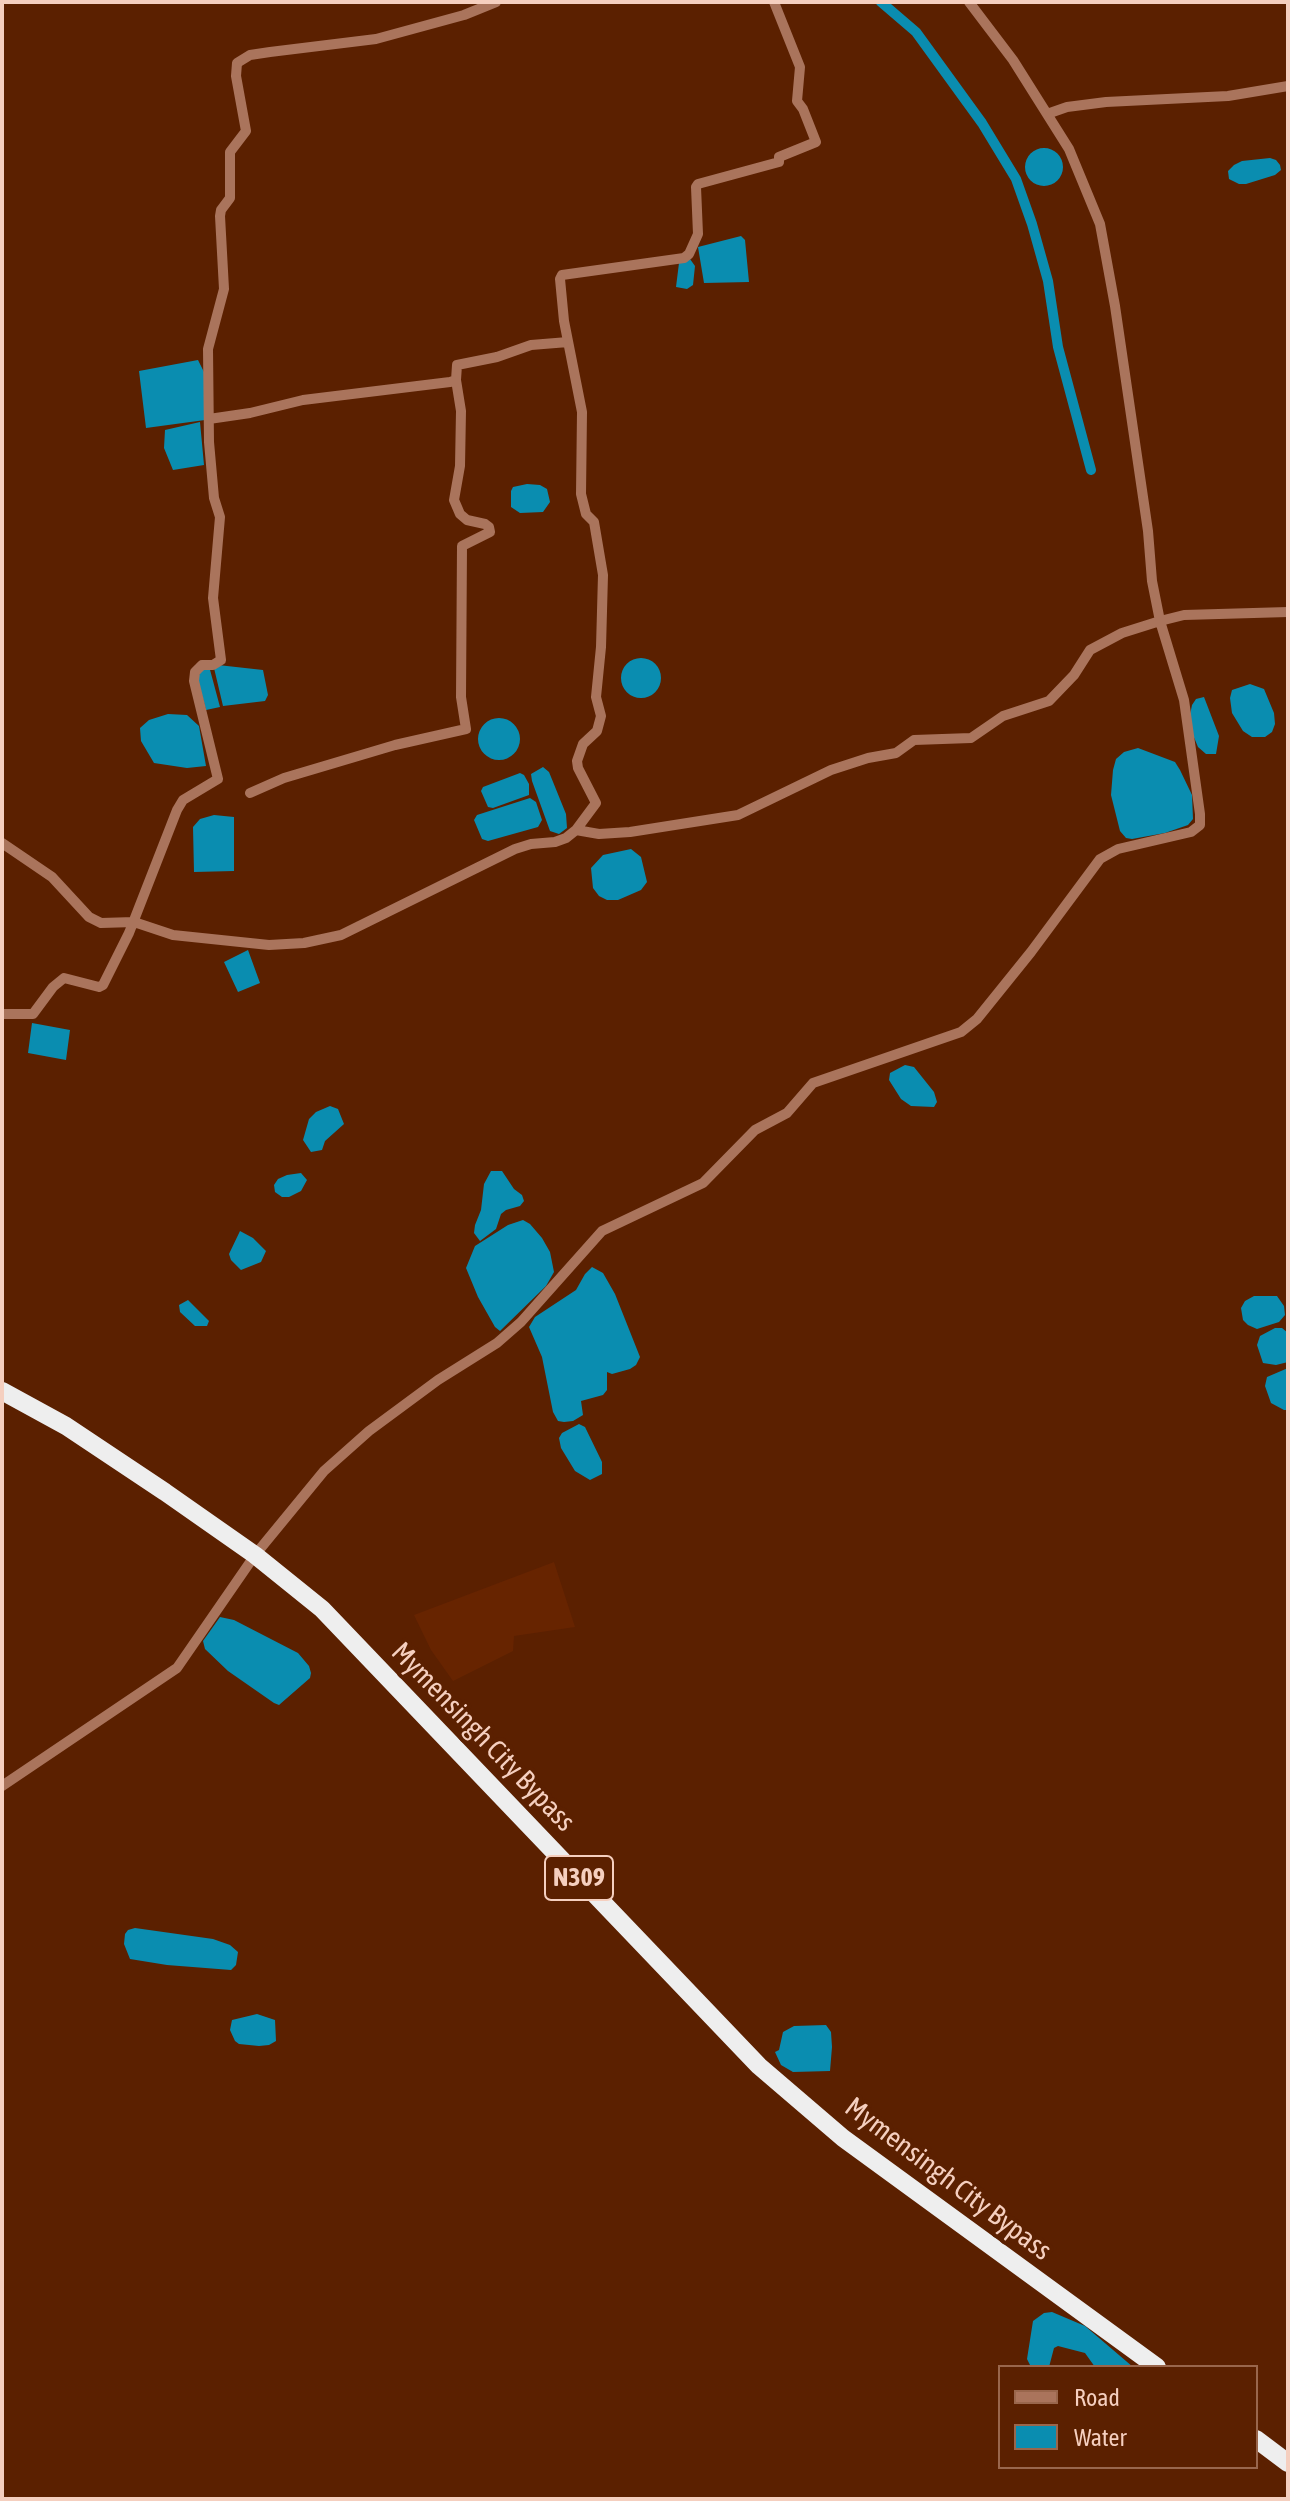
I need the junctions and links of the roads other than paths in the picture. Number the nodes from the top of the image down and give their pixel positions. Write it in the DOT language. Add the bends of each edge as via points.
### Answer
graph roads {
  1 [pos="496,2"];
  2 [pos="774,2"];
  3 [pos="969,2"];
  4 [pos="1288,86"];
  5 [pos="1047,114"];
  6 [pos="568,342"];
  7 [pos="456,380"];
  8 [pos="209,419"];
  9 [pos="1288,612"];
  10 [pos="1160,621"];
  11 [pos="250,793"];
  12 [pos="576,830"];
  13 [pos="2,843"];
  14 [pos="134,922"];
  15 [pos="2,1014"];
  16 [pos="2,1391"];
  17 [pos="255,1555"];
  18 [pos="2,1786"];
  19 [pos="1154,2365"];
  20 [pos="1258,2440"];
  21 [pos="1288,2463"];
  1 -- 8 [label="street" via="376,39 250,55 237,63 246,131 231,147 230,198 220,216 224,289 208,349"];
  2 -- 6 [label="street" via="800,67 797,101 816,142 779,157 779,162 698,184 698,234 684,258 562,275"];
  3 -- 5 [label="street"];
  4 -- 5 [label="street" via="1228,96 1093,103"];
  5 -- 10 [label="street" via="1069,149 1100,224"];
  6 -- 7 [label="street" via="531,345 457,365"];
  6 -- 12 [label="street" via="582,412 581,494 594,522 603,575 596,697 601,716 577,761 596,803"];
  7 -- 8 [label="street" via="303,400"];
  7 -- 11 [label="street" via="461,425 454,500 460,514 485,524 490,532 462,546 461,697 466,729 395,745"];
  8 -- 14 [label="street" via="220,517 213,586 221,660 202,665 194,681 219,774 177,810"];
  9 -- 10 [label="street" via="1184,615"];
  10 -- 12 [label="street" via="1090,650 1049,701 1003,716 971,738 914,740 896,753 831,770 738,815 630,832"];
  10 -- 17 [label="street" via="1184,700 1200,825 1100,859 986,1008 961,1032 813,1083 787,1113 755,1130 703,1183 602,1231 497,1343 369,1431 324,1471"];
  12 -- 14 [label="street" via="555,842 515,849 355,930 323,940 269,945 211,941"];
  13 -- 14 [label="street" via="52,877 93,920"];
  14 -- 15 [label="street" via="103,985 64,978 33,1014"];
  16 -- 17 [label="highway, Mymensingh City Bypass / N309" via="66,1426"];
  17 -- 18 [label="street" via="177,1668"];
  17 -- 19 [label="highway, Mymensingh City Bypass / N309" via="322,1609 759,2066 843,2138"];
  20 -- 21 [label="highway"];
}
